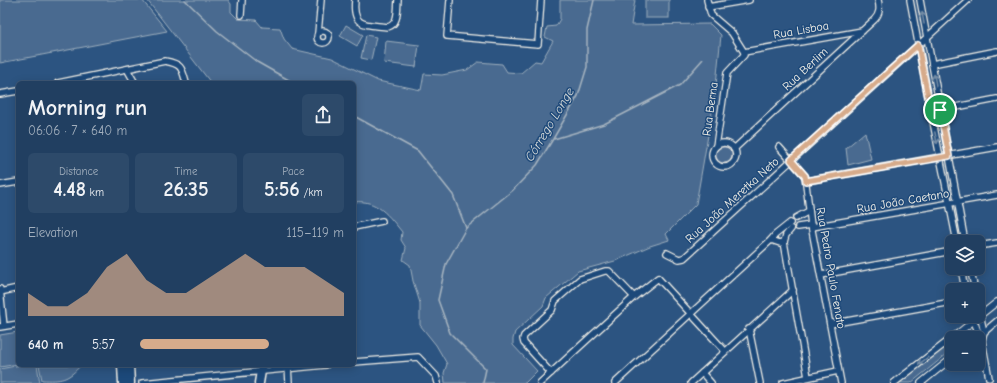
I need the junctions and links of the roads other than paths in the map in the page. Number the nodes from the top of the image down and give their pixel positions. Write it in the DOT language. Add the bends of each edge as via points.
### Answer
graph roads {
  1 [pos="242,0"];
  2 [pos="321,0"];
  3 [pos="354,0"];
  4 [pos="398,0"];
  5 [pos="450,0"];
  6 [pos="541,0"];
  7 [pos="706,0"];
  8 [pos="749,0"];
  9 [pos="878,0"];
  10 [pos="910,0"];
  11 [pos="920,0"];
  12 [pos="968,0"];
  13 [pos="708,7"];
  14 [pos="241,15"];
  15 [pos="862,31"];
  16 [pos="321,32"];
  17 [pos="926,37"];
  18 [pos="918,45"];
  19 [pos="997,51"];
  20 [pos="744,52"];
  21 [pos="932,64"];
  22 [pos="128,69"];
  23 [pos="85,80"];
  24 [pos="134,81"];
  25 [pos="185,81"];
  26 [pos="16,91"];
  27 [pos="0,94"];
  28 [pos="997,99"];
  29 [pos="940,110"];
  30 [pos="931,112"];
  31 [pos="716,146"];
  32 [pos="779,147"];
  33 [pos="997,147"];
  34 [pos="734,149"];
  35 [pos="949,156"];
  36 [pos="940,158"];
  37 [pos="791,160"];
  38 [pos="806,181"];
  39 [pos="16,182"];
  40 [pos="0,185"];
  41 [pos="997,195"];
  42 [pos="958,202"];
  43 [pos="949,204"];
  44 [pos="809,211"];
  45 [pos="796,218"];
  46 [pos="382,221"];
  47 [pos="812,226"];
  48 [pos="356,227"];
  49 [pos="798,227"];
  50 [pos="956,235"];
  51 [pos="963,235"];
  52 [pos="771,240"];
  53 [pos="784,242"];
  54 [pos="997,243"];
  55 [pos="985,245"];
  56 [pos="945,251"];
  57 [pos="667,253"];
  58 [pos="821,275"];
  59 [pos="16,288"];
  60 [pos="792,290"];
  61 [pos="0,291"];
  62 [pos="634,298"];
  63 [pos="997,302"];
  64 [pos="945,303"];
  65 [pos="985,312"];
  66 [pos="692,314"];
  67 [pos="997,322"];
  68 [pos="971,323"];
  69 [pos="16,324"];
  70 [pos="830,324"];
  71 [pos="2,326"];
  72 [pos="749,329"];
  73 [pos="961,331"];
  74 [pos="985,331"];
  75 [pos="945,343"];
  76 [pos="725,351"];
  77 [pos="985,357"];
  78 [pos="356,362"];
  79 [pos="945,364"];
  80 [pos="122,367"];
  81 [pos="129,367"];
  82 [pos="288,367"];
  83 [pos="262,368"];
  84 [pos="838,371"];
  85 [pos="551,373"];
  86 [pos="702,373"];
  87 [pos="808,377"];
  88 [pos="989,378"];
  89 [pos="192,381"];
  90 [pos="123,383"];
  91 [pos="130,383"];
  92 [pos="142,383"];
  93 [pos="259,383"];
  94 [pos="289,383"];
  95 [pos="438,383"];
  96 [pos="540,383"];
  97 [pos="615,383"];
  98 [pos="691,383"];
  99 [pos="712,383"];
  100 [pos="760,383"];
  101 [pos="784,383"];
  102 [pos="841,383"];
  103 [pos="894,383"];
  104 [pos="921,383"];
  1 -- 14 [label="street"];
  2 -- 16 [label="street"];
  3 -- 4 [label="street" via="355,16 359,21 365,24 392,26 397,17"];
  5 -- 6 [label="street" via="447,36 538,44"];
  7 -- 13 [label="street"];
  8 -- 13 [label="street"];
  9 -- 15 [label="street, Rua Berlim" via="878,16"];
  10 -- 18 [label="street"];
  17 -- 11 [label="street, one-way"];
  12 -- 17 [label="street, Rua João Meretka Neto"];
  13 -- 20 [label="street" via="711,15 732,33"];
  15 -- 20 [label="street, Rua Lisboa"];
  15 -- 34 [label="street, Rua Berlim"];
  17 -- 18 [label="street, Rua João Meretka Neto"];
  17 -- 21 [label="street"];
  18 -- 30 [label="street"];
  18 -- 37 [label="street, Rua João Meretka Neto"];
  19 -- 21 [label="street"];
  20 -- 31 [label="street, Rua Berna" via="742,58 727,73"];
  29 -- 21 [label="street, one-way"];
  22 -- 23 [label="street"];
  22 -- 24 [label="street"];
  22 -- 25 [label="street" via="165,60 176,62 182,69"];
  26 -- 27 [label="street"];
  28 -- 29 [label="street"];
  29 -- 30 [label="street"];
  29 -- 35 [label="street"];
  30 -- 36 [label="street, one-way"];
  31 -- 34 [label="street, Rua Berna" via="726,144"];
  31 -- 34 [label="street, Rua Berna" via="712,154 714,162 724,168 735,161"];
  32 -- 37 [label="street, Rua Pedro Paulo Fenato"];
  33 -- 35 [label="street"];
  35 -- 36 [label="street"];
  35 -- 42 [label="street"];
  36 -- 38 [label="street"];
  36 -- 43 [label="street"];
  37 -- 38 [label="street, Rua Pedro Paulo Fenato" via="805,176"];
  37 -- 57 [label="street, Rua João Meretka Neto" via="684,258 679,259"];
  38 -- 44 [label="street, Rua Pedro Paulo Fenato"];
  39 -- 40 [label="street"];
  41 -- 42 [label="street, Rua João Caetano"];
  42 -- 43 [label="street, Rua João Caetano"];
  42 -- 51 [label="street"];
  43 -- 47 [label="street, Rua João Caetano"];
  43 -- 50 [label="street"];
  44 -- 45 [label="street"];
  44 -- 47 [label="street, Rua Pedro Paulo Fenato"];
  46 -- 48 [label="street"];
  47 -- 49 [label="street, Rua João Caetano"];
  47 -- 58 [label="street, Rua Pedro Paulo Fenato"];
  52 -- 53 [label="street"];
  52 -- 53 [label="street" via="788,224 790,230"];
  52 -- 66 [label="street"];
  53 -- 60 [label="street"];
  54 -- 55 [label="street"];
  56 -- 58 [label="street"];
  58 -- 70 [label="street, Rua Pedro Paulo Fenato"];
  59 -- 61 [label="street"];
  60 -- 72 [label="street"];
  60 -- 87 [label="street"];
  61 -- 71 [label="street"];
  62 -- 66 [label="street" via="658,278"];
  62 -- 85 [label="street"];
  62 -- 85 [label="street" via="612,274 605,271 580,280 555,301 552,310 523,339"];
  63 -- 65 [label="street"];
  64 -- 70 [label="street"];
  66 -- 76 [label="street"];
  66 -- 97 [label="street"];
  67 -- 74 [label="street"];
  68 -- 73 [label="street"];
  69 -- 71 [label="street"];
  70 -- 84 [label="street, Rua Pedro Paulo Fenato"];
  72 -- 76 [label="street"];
  72 -- 100 [label="street"];
  75 -- 103 [label="street, one-way"];
  76 -- 86 [label="street"];
  77 -- 88 [label="street"];
  78 -- 95 [label="street" via="418,357 436,376"];
  79 -- 104 [label="street"];
  80 -- 90 [label="street"];
  81 -- 91 [label="street"];
  82 -- 83 [label="street"];
  82 -- 94 [label="street"];
  83 -- 89 [label="street"];
  83 -- 93 [label="street"];
  84 -- 87 [label="street"];
  84 -- 102 [label="street, Rua Pedro Paulo Fenato"];
  85 -- 96 [label="street"];
  86 -- 98 [label="street"];
  86 -- 99 [label="street"];
  87 -- 101 [label="street"];
  89 -- 92 [label="street"];
}
